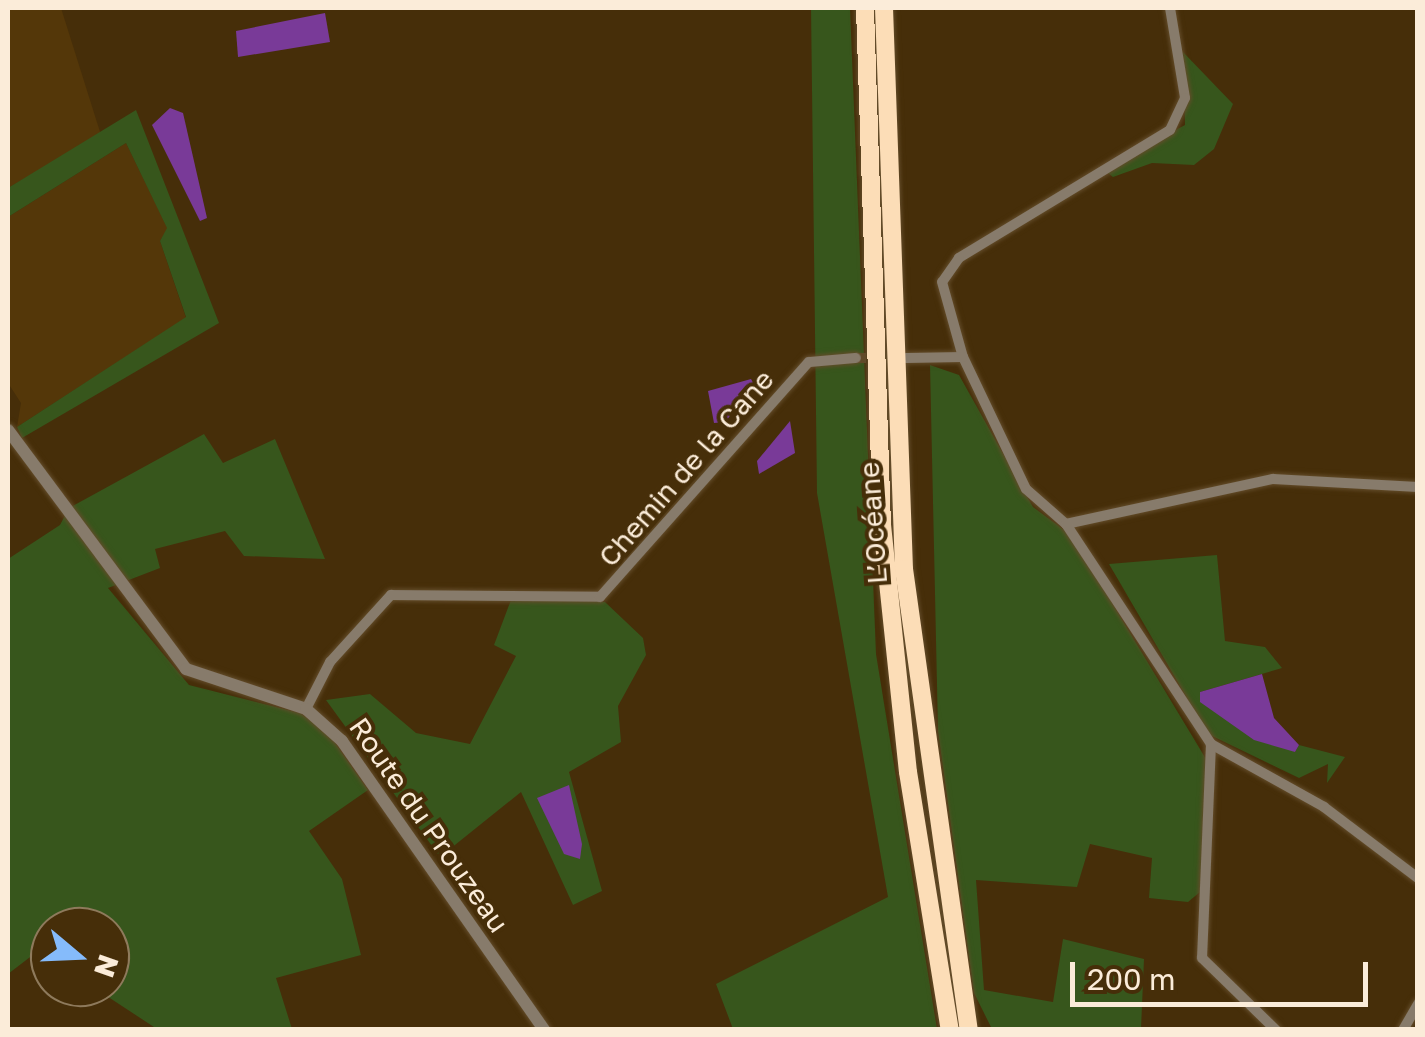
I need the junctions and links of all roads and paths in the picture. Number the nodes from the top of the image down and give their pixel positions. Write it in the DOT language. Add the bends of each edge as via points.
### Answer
graph roads {
  1 [pos="866,8"];
  2 [pos="884,8"];
  3 [pos="1170,8"];
  4 [pos="964,357"];
  5 [pos="856,358"];
  6 [pos="906,358"];
  7 [pos="8,430"];
  8 [pos="1418,487"];
  9 [pos="1066,524"];
  10 [pos="306,709"];
  11 [pos="1212,744"];
  12 [pos="1418,878"];
  13 [pos="1418,1004"];
  14 [pos="544,1030"];
  15 [pos="950,1030"];
  16 [pos="969,1030"];
  17 [pos="1276,1030"];
  18 [pos="1403,1030"];
  1 -- 15 [label="highway, L’Océane" via="885,562"];
  2 -- 16 [label="highway, L’Océane" via="904,569"];
  3 -- 4 [label="street" via="1180,116 947,270 942,298"];
  4 -- 6 [label="street"];
  4 -- 9 [label="street" via="1026,489"];
  5 -- 10 [label="street, Chemin de la Cane" via="809,362 600,597 391,595 330,662"];
  7 -- 10 [label="street, Route du Prouzeau" via="186,669"];
  8 -- 9 [label="street" via="1273,479"];
  9 -- 11 [label="street"];
  10 -- 14 [label="street, Route du Prouzeau" via="342,741"];
  11 -- 12 [label="street" via="1324,807"];
  11 -- 17 [label="street" via="1202,958"];
  13 -- 18 [label="street"];
}
